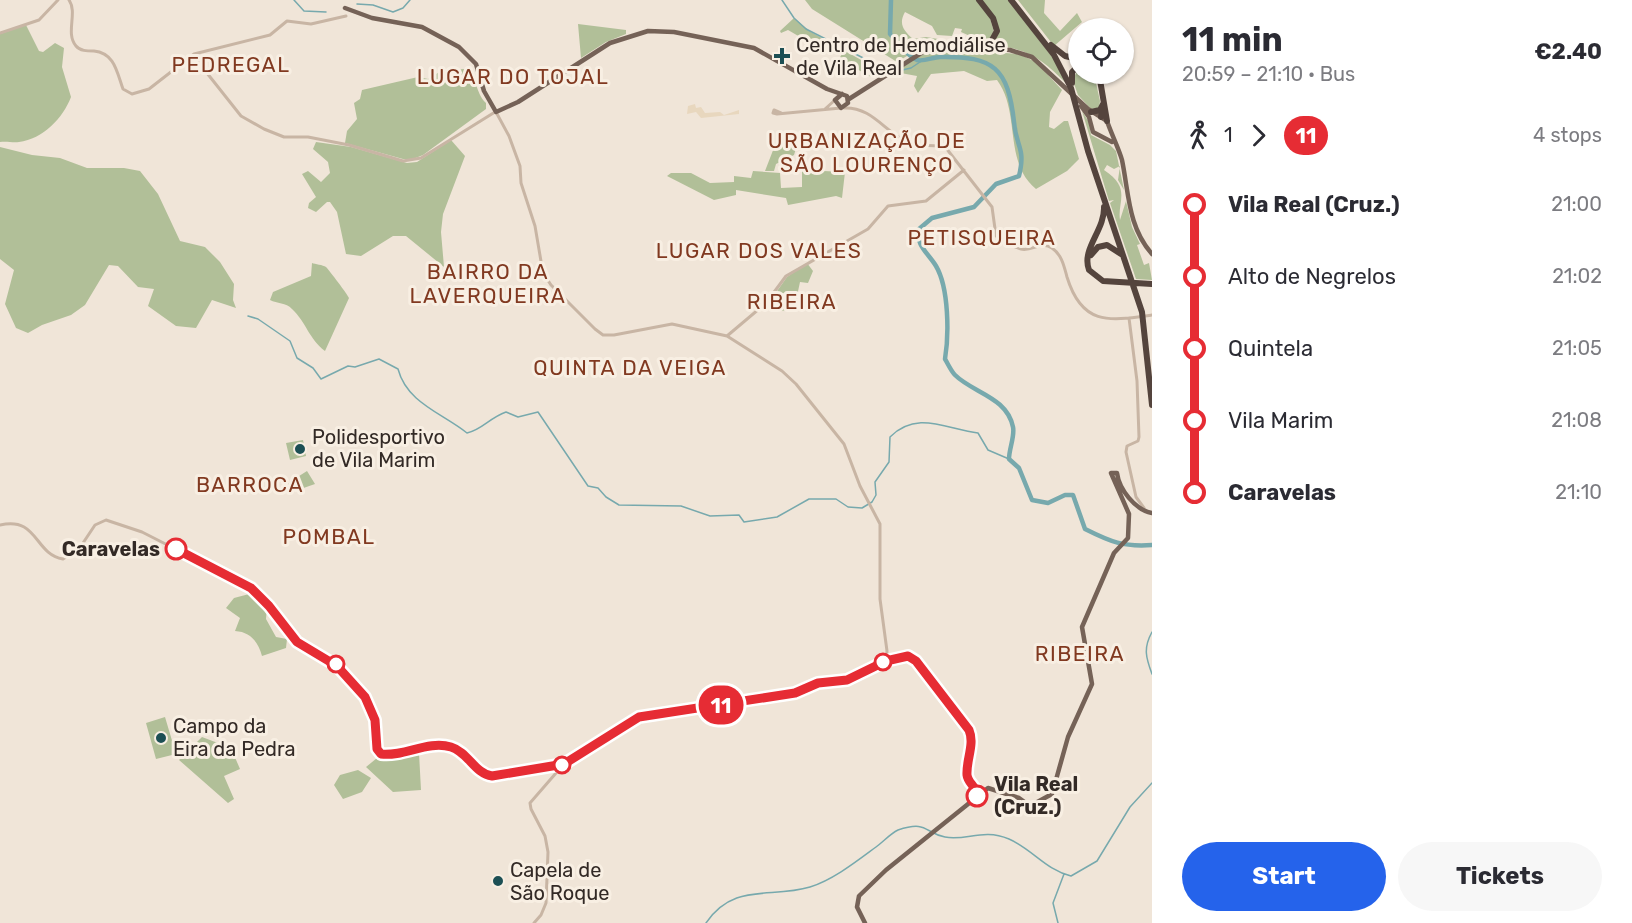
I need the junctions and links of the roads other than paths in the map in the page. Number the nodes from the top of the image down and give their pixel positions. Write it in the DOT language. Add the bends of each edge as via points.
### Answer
graph roads {
  1 [pos="58,0"];
  2 [pos="69,0"];
  3 [pos="980,0"];
  4 [pos="1012,0"];
  5 [pos="342,1"];
  6 [pos="346,12"];
  7 [pos="0,33"];
  8 [pos="1040,33"];
  9 [pos="976,47"];
  10 [pos="1068,56"];
  11 [pos="188,58"];
  12 [pos="1047,69"];
  13 [pos="1072,84"];
  14 [pos="1098,84"];
  15 [pos="1099,84"];
  16 [pos="827,89"];
  17 [pos="1073,90"];
  18 [pos="846,97"];
  19 [pos="835,99"];
  20 [pos="1103,103"];
  21 [pos="842,108"];
  22 [pos="855,108"];
  23 [pos="497,109"];
  24 [pos="823,110"];
  25 [pos="1091,111"];
  26 [pos="780,113"];
  27 [pos="1102,118"];
  28 [pos="1091,123"];
  29 [pos="1108,129"];
  30 [pos="1099,135"];
  31 [pos="1114,144"];
  32 [pos="1089,151"];
  33 [pos="964,170"];
  34 [pos="1152,254"];
  35 [pos="1124,281"];
  36 [pos="1152,283"];
  37 [pos="1137,295"];
  38 [pos="1143,315"];
  39 [pos="1152,315"];
  40 [pos="1128,318"];
  41 [pos="727,336"];
  42 [pos="1152,399"];
  43 [pos="1150,513"];
  44 [pos="0,525"];
  45 [pos="887,651"];
  46 [pos="894,658"];
  47 [pos="886,661"];
  48 [pos="564,764"];
  49 [pos="975,786"];
  50 [pos="987,789"];
  51 [pos="977,797"];
  52 [pos="534,923"];
  53 [pos="865,923"];
  1 -- 7 [label="street" via="39,20"];
  2 -- 11 [label="street" via="74,44 108,57 126,92 147,90"];
  3 -- 9 [label="highway" via="997,31 992,40"];
  4 -- 8 [label="highway"];
  4 -- 17 [label="highway" via="1054,55"];
  5 -- 6 [label="main road"];
  6 -- 11 [label="street" via="311,24 287,21 270,35"];
  6 -- 23 [label="main road" via="422,27 459,47 475,62 488,97"];
  8 -- 10 [label="highway" via="1058,52"];
  8 -- 17 [label="highway" via="1060,61"];
  9 -- 12 [label="main road" via="1022,53"];
  9 -- 18 [label="main road" via="940,46 916,55"];
  11 -- 23 [label="street" via="198,62 241,116 273,134 350,145 409,162 424,157"];
  12 -- 25 [label="main road"];
  12 -- 28 [label="main road"];
  13 -- 17 [label="highway"];
  14 -- 27 [label="highway"];
  15 -- 20 [label="highway"];
  16 -- 18 [label="main road"];
  16 -- 19 [label="main road"];
  16 -- 23 [label="main road" via="754,48 672,32 646,32 606,45 511,105"];
  17 -- 32 [label="highway"];
  18 -- 19 [label="main road"];
  18 -- 21 [label="main road"];
  18 -- 22 [label="street"];
  19 -- 21 [label="main road"];
  19 -- 24 [label="street"];
  20 -- 25 [label="highway" via="1100,110"];
  20 -- 27 [label="highway"];
  21 -- 22 [label="street"];
  21 -- 24 [label="street"];
  22 -- 33 [label="street" via="867,112 907,142 945,147"];
  23 -- 41 [label="street" via="518,158 542,269 549,283 599,332 609,335 669,324"];
  24 -- 26 [label="street"];
  25 -- 27 [label="main road"];
  27 -- 28 [label="main road"];
  27 -- 29 [label="main road"];
  28 -- 30 [label="main road" via="1092,130"];
  29 -- 30 [label="main road"];
  29 -- 31 [label="main road"];
  30 -- 31 [label="main road"];
  31 -- 34 [label="main road" via="1121,157 1135,228"];
  32 -- 35 [label="highway" via="1104,212 1087,265 1099,280"];
  32 -- 37 [label="highway"];
  32 -- 38 [label="highway"];
  33 -- 40 [label="street" via="991,206 997,236 1021,249 1050,247 1059,255 1084,310 1105,319"];
  33 -- 41 [label="street" via="926,201 888,206 868,229 795,269 783,278 765,305"];
  35 -- 36 [label="highway"];
  35 -- 37 [label="highway" via="1096,275 1090,263 1095,250 1107,245 1119,251"];
  37 -- 38 [label="highway"];
  38 -- 42 [label="highway"];
  39 -- 40 [label="street"];
  40 -- 43 [label="street" via="1139,403 1138,441 1127,446 1127,457 1136,498"];
  41 -- 45 [label="street" via="782,371 844,444 881,532 880,599"];
  43 -- 50 [label="main road" via="1136,504 1119,484 1117,473 1112,472 1130,516 1126,543 1114,554 1082,628 1092,684 1068,737 1052,793 1029,806 1019,798"];
  44 -- 48 [label="street" via="24,525 52,554 63,559 79,549 93,527 100,522 112,522 136,529 237,581 259,595 303,646 333,661 368,701 379,754 449,746 462,752 483,774 495,776"];
  45 -- 46 [label="street"];
  45 -- 47 [label="street"];
  46 -- 47 [label="street"];
  46 -- 49 [label="street" via="914,659 969,730 967,775"];
  47 -- 48 [label="street" via="850,679 795,693 655,714 630,722"];
  48 -- 52 [label="street" via="530,803 548,852 546,903"];
  49 -- 50 [label="street"];
  49 -- 51 [label="street"];
  50 -- 51 [label="main road"];
  51 -- 53 [label="main road" via="859,897 857,907"];
}
